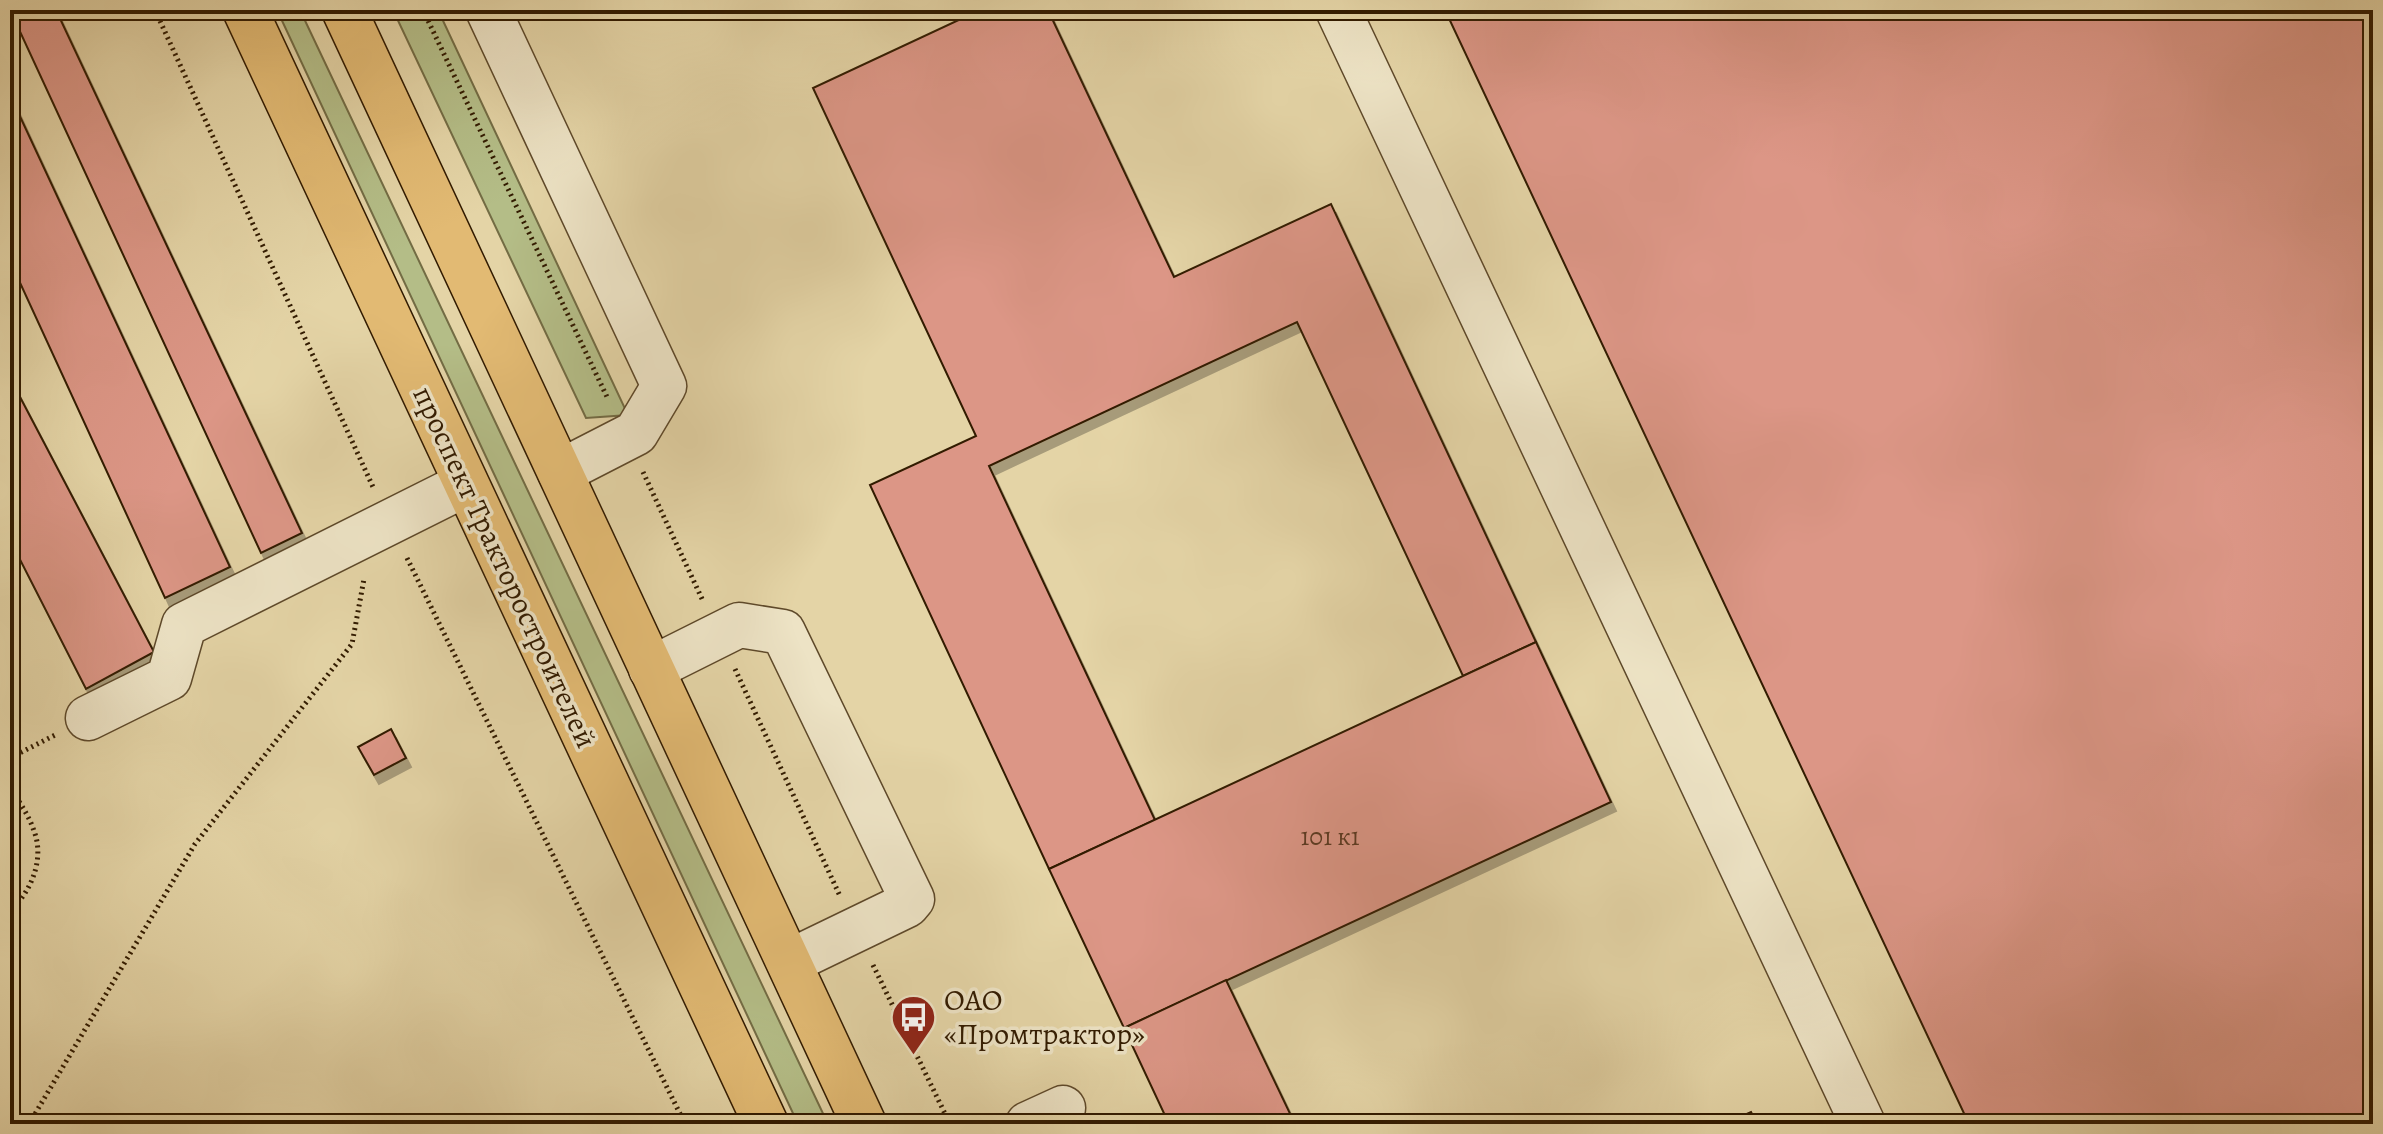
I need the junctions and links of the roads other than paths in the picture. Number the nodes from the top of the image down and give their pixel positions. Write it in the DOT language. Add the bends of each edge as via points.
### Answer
graph roads {
  1 [pos="245,10"];
  2 [pos="344,10"];
  3 [pos="488,10"];
  4 [pos="1338,10"];
  5 [pos="560,472"];
  6 [pos="466,484"];
  7 [pos="651,669"];
  8 [pos="88,718"];
  9 [pos="789,962"];
  10 [pos="766,1124"];
  11 [pos="864,1124"];
  12 [pos="1863,1124"];
  1 -- 6 [label="main road, проспект Тракторостроителей"];
  2 -- 5 [label="main road"];
  3 -- 5 [label="lane" via="664,386 636,433"];
  4 -- 12 [label="lane"];
  5 -- 7 [label="main road"];
  6 -- 8 [label="lane" via="184,625 169,678"];
  6 -- 10 [label="main road, проспект Тракторостроителей"];
  7 -- 9 [label="main road"];
  7 -- 9 [label="lane" via="739,625 783,632 912,899"];
  9 -- 11 [label="main road"];
}
